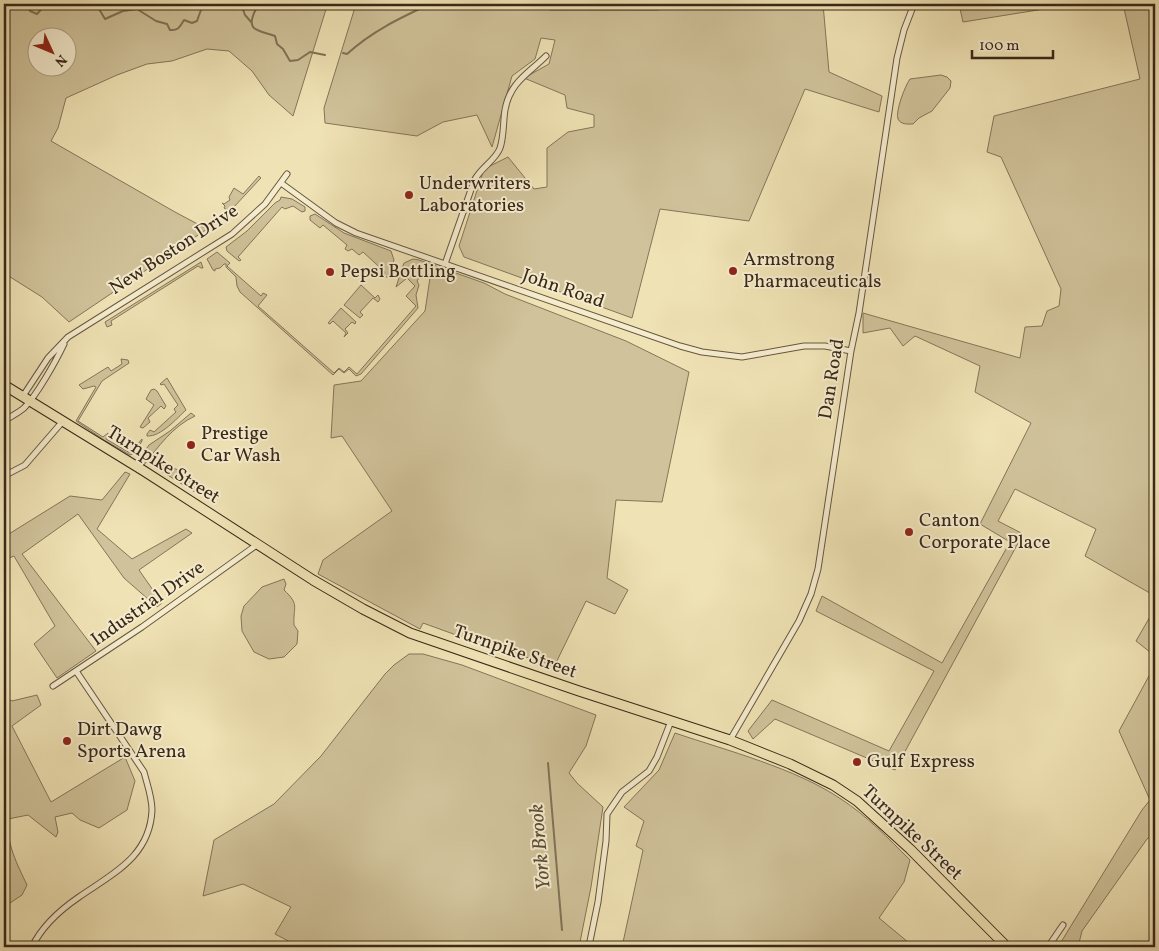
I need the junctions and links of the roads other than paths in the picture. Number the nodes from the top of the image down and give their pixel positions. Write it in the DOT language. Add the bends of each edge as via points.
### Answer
graph roads {
  1 [pos="914,4"];
  2 [pos="546,56"];
  3 [pos="287,174"];
  4 [pos="281,183"];
  5 [pos="445,264"];
  6 [pos="851,352"];
  7 [pos="4,385"];
  8 [pos="27,398"];
  9 [pos="4,421"];
  10 [pos="63,421"];
  11 [pos="4,476"];
  12 [pos="258,544"];
  13 [pos="76,671"];
  14 [pos="53,686"];
  15 [pos="671,721"];
  16 [pos="730,740"];
  17 [pos="1063,925"];
  18 [pos="590,941"];
  19 [pos="32,947"];
  20 [pos="1007,947"];
  21 [pos="1048,947"];
  1 -- 6 [label="street, Dan Road" via="897,58"];
  2 -- 5 [label="street" via="511,91 500,147 474,181"];
  3 -- 4 [label="street, New Boston Drive"];
  4 -- 5 [label="street, John Road" via="343,227"];
  4 -- 8 [label="street, New Boston Drive" via="265,204 232,234 66,340 48,358"];
  5 -- 6 [label="street, John Road" via="702,352 742,357 804,346 825,346"];
  6 -- 16 [label="street, Dan Road" via="818,569 811,594 799,621"];
  7 -- 8 [label="main road, Turnpike Street"];
  8 -- 9 [label="street, New Boston Drive" via="23,409"];
  8 -- 10 [label="main road, Turnpike Street"];
  10 -- 11 [label="street" via="25,465"];
  10 -- 12 [label="main road, Turnpike Street"];
  12 -- 13 [label="street, Industrial Drive"];
  12 -- 15 [label="main road, Turnpike Street" via="363,609 410,633"];
  13 -- 14 [label="street, Industrial Drive"];
  13 -- 19 [label="street" via="144,772 152,810 145,840 132,859 48,923"];
  15 -- 16 [label="main road, Turnpike Street"];
  15 -- 18 [label="street" via="649,770 622,792 607,814 598,902"];
  16 -- 20 [label="main road, Turnpike Street" via="816,776 856,801 910,849"];
  17 -- 21 [label="street"];
}
